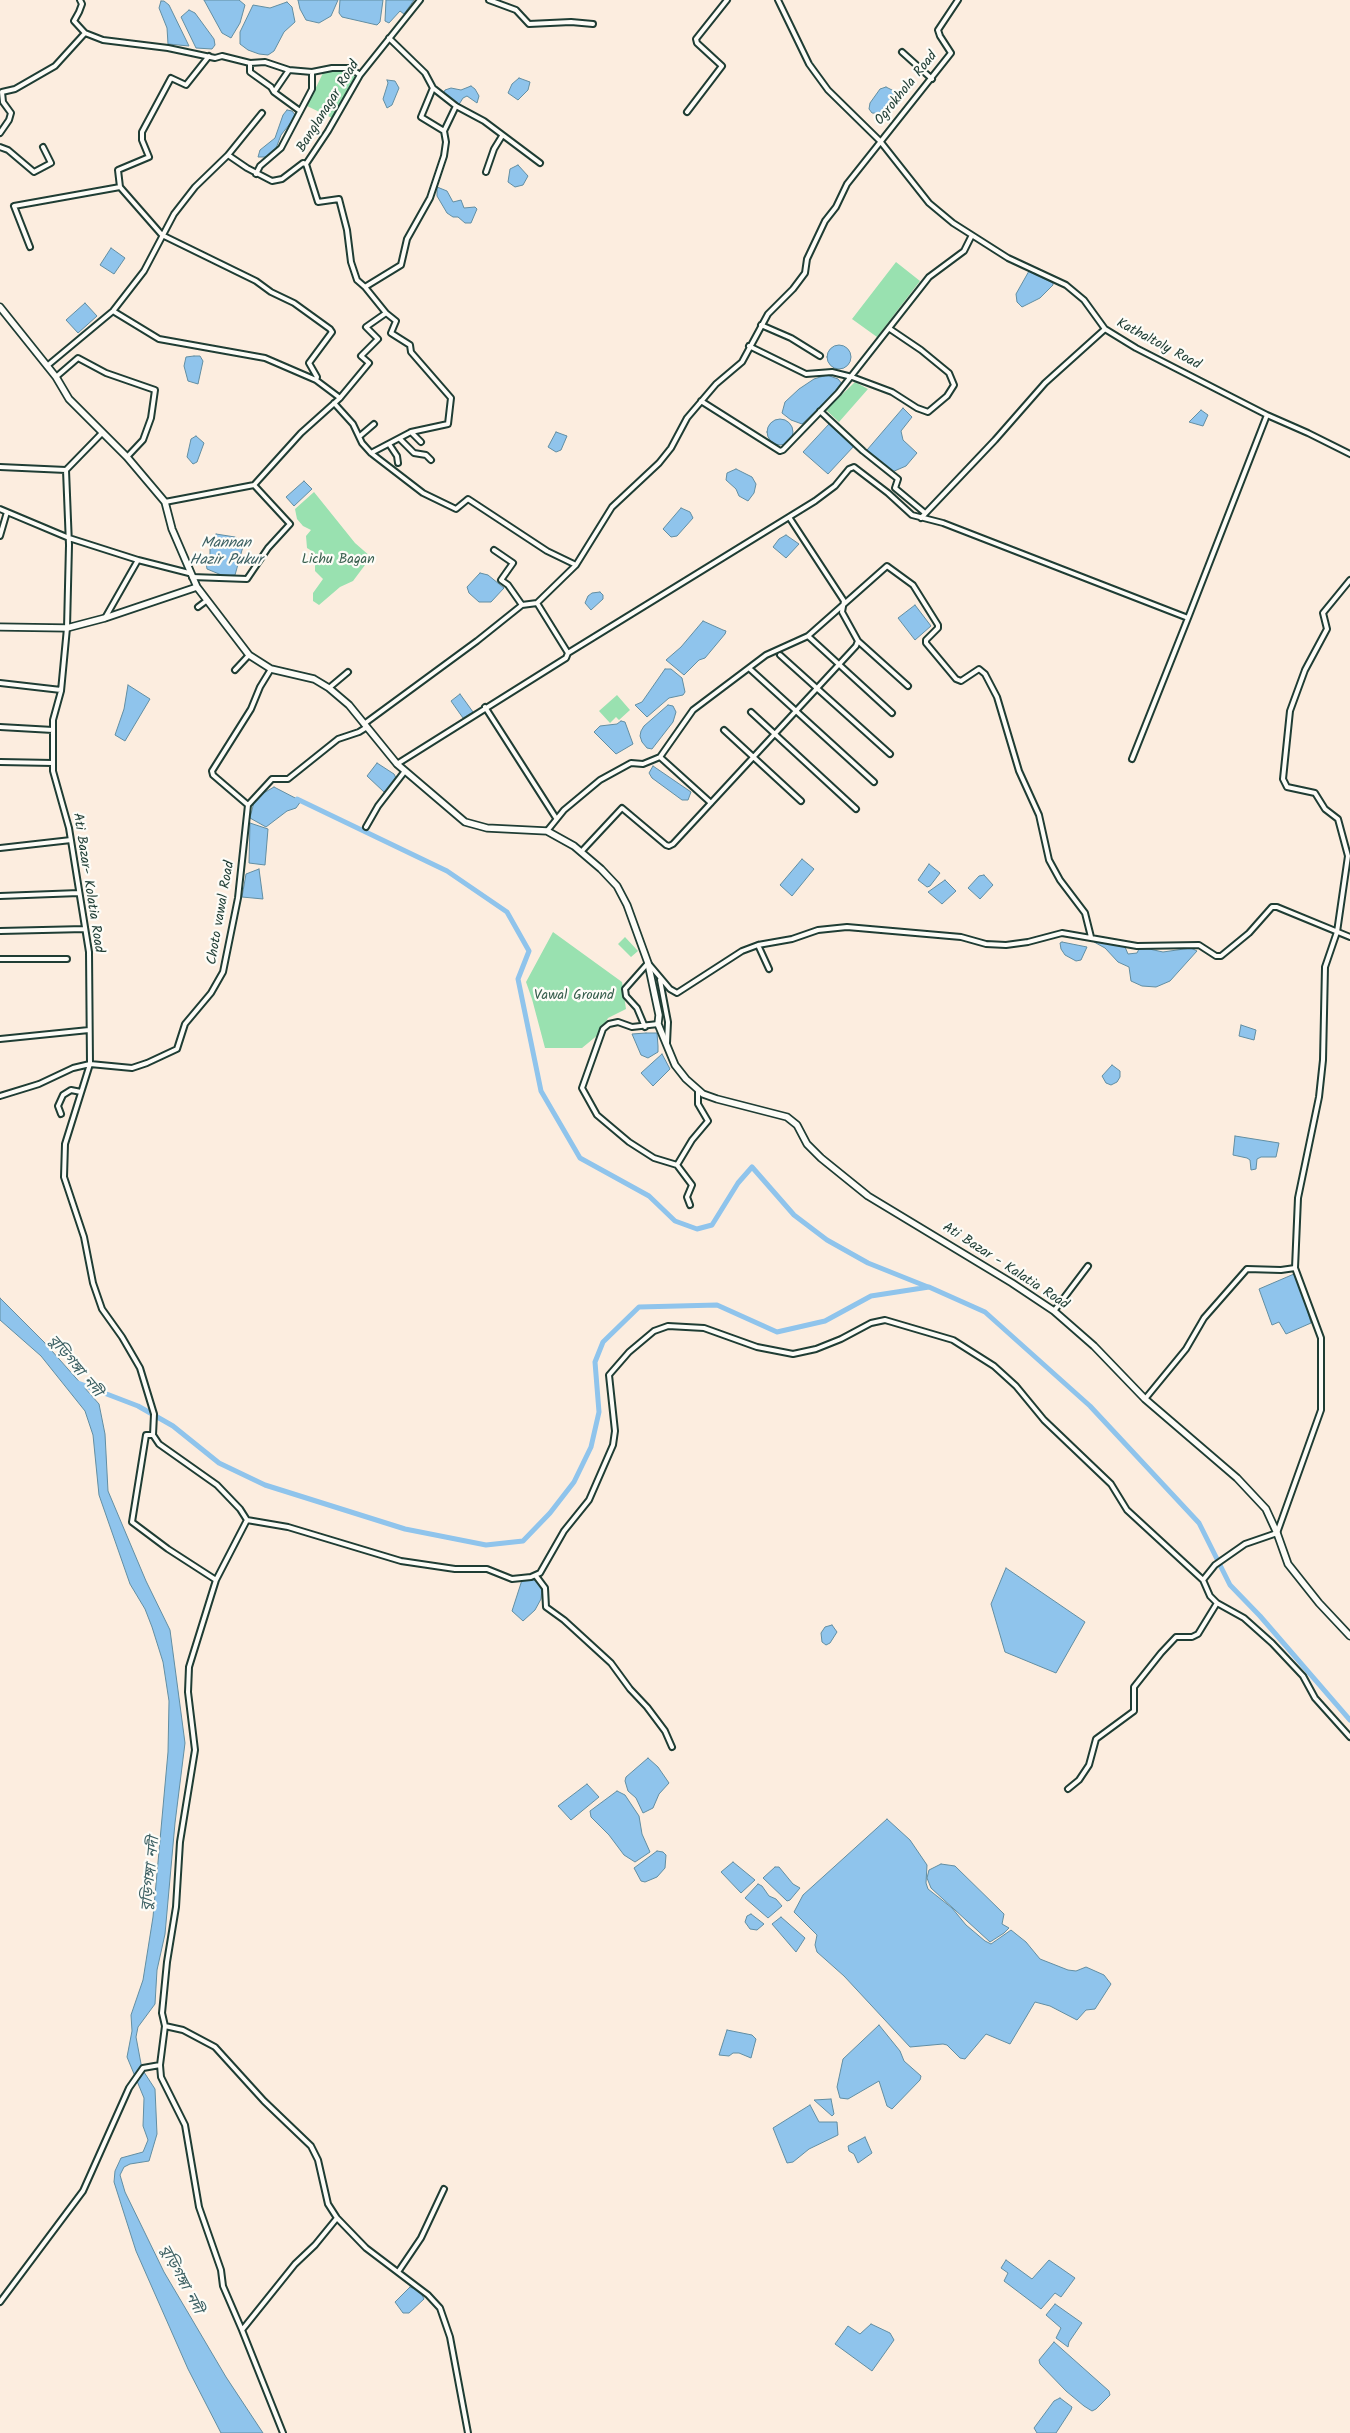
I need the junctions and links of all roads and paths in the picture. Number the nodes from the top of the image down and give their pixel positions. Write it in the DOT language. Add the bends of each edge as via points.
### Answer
graph roads {
  1 [pos="80,0"];
  2 [pos="420,0"];
  3 [pos="489,0"];
  4 [pos="726,0"];
  5 [pos="778,0"];
  6 [pos="958,0"];
  7 [pos="593,24"];
  8 [pos="85,33"];
  9 [pos="389,38"];
  10 [pos="902,52"];
  11 [pos="209,56"];
  12 [pos="250,63"];
  13 [pos="289,70"];
  14 [pos="312,72"];
  15 [pos="360,75"];
  16 [pos="932,79"];
  17 [pos="434,88"];
  18 [pos="1,92"];
  19 [pos="274,92"];
  20 [pos="456,106"];
  21 [pos="300,112"];
  22 [pos="687,112"];
  23 [pos="262,113"];
  24 [pos="444,131"];
  25 [pos="0,133"];
  26 [pos="502,136"];
  27 [pos="880,140"];
  28 [pos="0,147"];
  29 [pos="43,147"];
  30 [pos="228,155"];
  31 [pos="540,163"];
  32 [pos="306,164"];
  33 [pos="486,172"];
  34 [pos="256,174"];
  35 [pos="120,187"];
  36 [pos="162,236"];
  37 [pos="972,237"];
  38 [pos="30,247"];
  39 [pos="365,287"];
  40 [pos="0,307"];
  41 [pos="113,311"];
  42 [pos="386,313"];
  43 [pos="761,325"];
  44 [pos="890,329"];
  45 [pos="1105,330"];
  46 [pos="749,346"];
  47 [pos="820,356"];
  48 [pos="47,366"];
  49 [pos="852,376"];
  50 [pos="56,377"];
  51 [pos="316,380"];
  52 [pos="340,398"];
  53 [pos="701,401"];
  54 [pos="334,403"];
  55 [pos="820,411"];
  56 [pos="1267,416"];
  57 [pos="374,424"];
  58 [pos="102,432"];
  59 [pos="411,432"];
  60 [pos="360,436"];
  61 [pos="400,439"];
  62 [pos="421,442"];
  63 [pos="389,444"];
  64 [pos="371,453"];
  65 [pos="1350,454"];
  66 [pos="127,457"];
  67 [pos="431,460"];
  68 [pos="398,463"];
  69 [pos="0,467"];
  70 [pos="66,470"];
  71 [pos="254,485"];
  72 [pos="166,504"];
  73 [pos="0,509"];
  74 [pos="7,512"];
  75 [pos="925,513"];
  76 [pos="789,517"];
  77 [pos="921,518"];
  78 [pos="0,536"];
  79 [pos="69,538"];
  80 [pos="494,550"];
  81 [pos="140,561"];
  82 [pos="576,565"];
  83 [pos="190,575"];
  84 [pos="1350,580"];
  85 [pos="197,587"];
  86 [pos="206,601"];
  87 [pos="537,603"];
  88 [pos="522,605"];
  89 [pos="844,606"];
  90 [pos="198,607"];
  91 [pos="105,618"];
  92 [pos="1188,618"];
  93 [pos="0,627"];
  94 [pos="67,628"];
  95 [pos="808,636"];
  96 [pos="858,641"];
  97 [pos="568,653"];
  98 [pos="249,655"];
  99 [pos="780,655"];
  100 [pos="839,665"];
  101 [pos="271,669"];
  102 [pos="750,669"];
  103 [pos="235,670"];
  104 [pos="348,672"];
  105 [pos="0,683"];
  106 [pos="908,686"];
  107 [pos="330,688"];
  108 [pos="818,688"];
  109 [pos="61,690"];
  110 [pos="485,707"];
  111 [pos="796,711"];
  112 [pos="751,712"];
  113 [pos="892,713"];
  114 [pos="366,725"];
  115 [pos="0,726"];
  116 [pos="53,730"];
  117 [pos="724,730"];
  118 [pos="775,734"];
  119 [pos="890,754"];
  120 [pos="660,757"];
  121 [pos="754,757"];
  122 [pos="1132,759"];
  123 [pos="0,762"];
  124 [pos="53,763"];
  125 [pos="397,764"];
  126 [pos="405,771"];
  127 [pos="874,782"];
  128 [pos="801,801"];
  129 [pos="711,803"];
  130 [pos="248,805"];
  131 [pos="856,808"];
  132 [pos="556,818"];
  133 [pos="366,827"];
  134 [pos="547,831"];
  135 [pos="71,840"];
  136 [pos="0,848"];
  137 [pos="581,852"];
  138 [pos="80,893"];
  139 [pos="0,896"];
  140 [pos="85,929"];
  141 [pos="0,931"];
  142 [pos="1337,932"];
  143 [pos="1091,937"];
  144 [pos="1350,937"];
  145 [pos="758,945"];
  146 [pos="0,959"];
  147 [pos="66,959"];
  148 [pos="648,964"];
  149 [pos="769,968"];
  150 [pos="659,976"];
  151 [pos="658,1024"];
  152 [pos="645,1027"];
  153 [pos="89,1030"];
  154 [pos="0,1038"];
  155 [pos="667,1050"];
  156 [pos="90,1064"];
  157 [pos="698,1090"];
  158 [pos="82,1092"];
  159 [pos="0,1096"];
  160 [pos="61,1114"];
  161 [pos="677,1165"];
  162 [pos="690,1205"];
  163 [pos="1088,1266"];
  164 [pos="1295,1268"];
  165 [pos="1054,1311"];
  166 [pos="1145,1399"];
  167 [pos="153,1435"];
  168 [pos="247,1520"];
  169 [pos="1277,1533"];
  170 [pos="536,1576"];
  171 [pos="216,1580"];
  172 [pos="1203,1580"];
  173 [pos="1217,1604"];
  174 [pos="1350,1636"];
  175 [pos="1350,1737"];
  176 [pos="672,1747"];
  177 [pos="1068,1788"];
  178 [pos="165,2026"];
  179 [pos="160,2065"];
  180 [pos="444,2189"];
  181 [pos="338,2218"];
  182 [pos="398,2272"];
  183 [pos="0,2302"];
  184 [pos="242,2330"];
  185 [pos="283,2433"];
  186 [pos="468,2433"];
  1 -- 8 [label="street" via="82,4 74,21"];
  2 -- 9 [label="street, Banglanagar Road"];
  3 -- 7 [label="street" via="516,10 530,24"];
  4 -- 22 [label="street" via="696,39 722,66"];
  5 -- 27 [label="street, Kathaltoly Road" via="818,77"];
  6 -- 16 [label="street, Ogrokhola Road" via="938,30 951,53"];
  8 -- 11 [label="street" via="103,40"];
  8 -- 18 [label="street" via="55,66 15,89"];
  9 -- 15 [label="street, Banglanagar Road"];
  9 -- 17 [label="street" via="425,73"];
  10 -- 16 [label="street"];
  11 -- 12 [label="street"];
  11 -- 35 [label="street" via="186,85 171,78 142,132 149,157 118,170"];
  12 -- 13 [label="street" via="265,62"];
  12 -- 19 [label="street" via="250,72"];
  13 -- 14 [label="street"];
  13 -- 19 [label="street"];
  14 -- 15 [label="street" via="350,68"];
  14 -- 21 [label="street" via="312,90"];
  15 -- 32 [label="street, Banglanagar Road"];
  16 -- 27 [label="street, Ogrokhola Road"];
  17 -- 20 [label="street"];
  17 -- 24 [label="street" via="421,117"];
  18 -- 25 [label="street" via="2,102 11,113"];
  19 -- 21 [label="street"];
  20 -- 24 [label="street"];
  20 -- 26 [label="street" via="484,121"];
  21 -- 34 [label="street" via="281,148 260,166"];
  23 -- 30 [label="street"];
  24 -- 39 [label="street" via="446,142 439,174 430,198 407,239 401,265"];
  26 -- 31 [label="street"];
  26 -- 33 [label="street"];
  27 -- 37 [label="street, Kathaltoly Road" via="929,203"];
  27 -- 43 [label="street, Ogrokhola Road" via="847,184 825,221 807,259 805,273"];
  28 -- 29 [label="street" via="34,172 51,163"];
  30 -- 34 [label="street, Banglanagar Road"];
  30 -- 36 [label="street" via="195,187"];
  32 -- 34 [label="street, Banglanagar Road" via="282,179 272,181"];
  32 -- 39 [label="street" via="318,202 339,199 351,262 357,280"];
  35 -- 36 [label="street"];
  35 -- 38 [label="street" via="14,206"];
  36 -- 41 [label="street" via="144,271"];
  36 -- 51 [label="street" via="256,281 294,303 330,330 332,332 308,364"];
  37 -- 44 [label="street" via="964,252 929,278"];
  37 -- 45 [label="street, Kathaltoly Road" via="1008,258 1066,284 1084,300"];
  39 -- 42 [label="street"];
  40 -- 48 [label="main road"];
  41 -- 48 [label="street"];
  41 -- 51 [label="street" via="159,338 265,358"];
  42 -- 52 [label="street" via="366,327 378,339 361,356 369,363"];
  42 -- 59 [label="street" via="396,321 392,333 410,345 411,352 451,398 448,424"];
  43 -- 46 [label="street, Ogrokhola Road"];
  43 -- 47 [label="street"];
  44 -- 49 [label="street"];
  44 -- 49 [label="street" via="949,373 954,385 947,396 928,412 892,392"];
  45 -- 56 [label="street, Kathaltoly Road"];
  45 -- 75 [label="street" via="1046,383"];
  46 -- 49 [label="street" via="806,374 832,372"];
  46 -- 53 [label="street, Ogrokhola Road" via="742,362"];
  48 -- 50 [label="main road"];
  49 -- 55 [label="street"];
  50 -- 58 [label="main road" via="69,399"];
  50 -- 66 [label="street" via="78,358 106,373 155,390 151,418 143,440"];
  51 -- 52 [label="street"];
  52 -- 54 [label="street"];
  53 -- 55 [label="street" via="780,451 800,436"];
  53 -- 82 [label="street, Ogrokhola Road" via="659,464 612,507"];
  54 -- 60 [label="street"];
  54 -- 71 [label="street" via="301,433"];
  55 -- 75 [label="street" via="898,479 895,488"];
  56 -- 65 [label="street, Kathaltoly Road"];
  56 -- 92 [label="street"];
  57 -- 60 [label="street"];
  58 -- 66 [label="main road"];
  58 -- 70 [label="street"];
  59 -- 61 [label="street"];
  59 -- 62 [label="street"];
  60 -- 64 [label="street"];
  61 -- 63 [label="street"];
  61 -- 67 [label="street" via="414,453 426,455"];
  63 -- 64 [label="street"];
  63 -- 68 [label="street"];
  64 -- 82 [label="street" via="437,501 456,509 468,499 547,551"];
  66 -- 72 [label="main road"];
  69 -- 70 [label="street"];
  70 -- 79 [label="street, Ati Bazar- Kolatia Road"];
  71 -- 72 [label="street"];
  71 -- 83 [label="street" via="290,524 268,548 247,579"];
  72 -- 83 [label="main road"];
  73 -- 74 [label="street"];
  74 -- 78 [label="street"];
  74 -- 79 [label="street"];
  75 -- 77 [label="street"];
  76 -- 77 [label="street" via="828,491 849,468 854,467 912,515"];
  76 -- 89 [label="street" via="844,601"];
  76 -- 97 [label="street"];
  77 -- 92 [label="street" via="943,523"];
  79 -- 81 [label="street"];
  79 -- 94 [label="street, Ati Bazar- Kolatia Road"];
  80 -- 88 [label="street" via="513,563 501,580"];
  81 -- 83 [label="street"];
  81 -- 91 [label="street"];
  82 -- 87 [label="street, Ogrokhola Road"];
  83 -- 85 [label="main road"];
  84 -- 142 [label="street" via="1324,613 1327,629 1305,670 1290,711 1283,780 1287,787 1316,793 1320,802 1338,819 1348,856"];
  85 -- 86 [label="main road"];
  85 -- 91 [label="main road"];
  86 -- 90 [label="street"];
  86 -- 98 [label="main road"];
  87 -- 88 [label="street"];
  87 -- 97 [label="street"];
  88 -- 114 [label="street"];
  89 -- 95 [label="street"];
  89 -- 96 [label="street" via="842,612"];
  89 -- 143 [label="street" via="887,566 913,585 938,625 926,643 956,679 961,681 978,669 985,674 997,697 1019,771 1039,815 1049,860 1085,913"];
  91 -- 94 [label="main road"];
  92 -- 122 [label="street"];
  93 -- 94 [label="main road"];
  94 -- 109 [label="street, Ati Bazar- Kolatia Road"];
  95 -- 100 [label="street"];
  95 -- 102 [label="street" via="766,655"];
  96 -- 100 [label="street"];
  96 -- 106 [label="street"];
  97 -- 110 [label="street" via="566,658"];
  98 -- 101 [label="main road"];
  98 -- 103 [label="street"];
  99 -- 108 [label="street"];
  100 -- 108 [label="street"];
  100 -- 113 [label="street"];
  101 -- 107 [label="main road" via="314,679"];
  101 -- 130 [label="street" via="251,709 212,771"];
  102 -- 111 [label="street"];
  102 -- 120 [label="street" via="693,710"];
  104 -- 107 [label="street"];
  105 -- 109 [label="street"];
  107 -- 114 [label="main road"];
  108 -- 111 [label="street"];
  108 -- 119 [label="street"];
  109 -- 116 [label="street, Ati Bazar- Kolatia Road"];
  110 -- 125 [label="street"];
  110 -- 132 [label="street"];
  111 -- 118 [label="street"];
  111 -- 127 [label="street"];
  112 -- 118 [label="street"];
  114 -- 125 [label="main road"];
  114 -- 130 [label="street" via="359,732 338,739 288,778 272,779"];
  115 -- 116 [label="street"];
  116 -- 124 [label="street, Ati Bazar- Kolatia Road"];
  117 -- 121 [label="street"];
  118 -- 121 [label="street"];
  118 -- 131 [label="street"];
  120 -- 129 [label="street"];
  120 -- 132 [label="street" via="643,764 631,763 600,780"];
  121 -- 128 [label="street"];
  121 -- 129 [label="street"];
  123 -- 124 [label="street"];
  124 -- 135 [label="street, Ati Bazar- Kolatia Road"];
  125 -- 126 [label="main road"];
  126 -- 133 [label="street"];
  126 -- 134 [label="main road" via="465,822 487,828"];
  129 -- 137 [label="street" via="669,846 622,808"];
  130 -- 156 [label="street, Choto vawal Road" via="238,898 221,977 192,1014 181,1041 172,1052 132,1068"];
  132 -- 134 [label="street"];
  134 -- 137 [label="main road"];
  135 -- 136 [label="street"];
  135 -- 138 [label="street, Ati Bazar- Kolatia Road"];
  137 -- 148 [label="main road" via="617,886 627,904"];
  138 -- 139 [label="street"];
  138 -- 140 [label="street, Ati Bazar- Kolatia Road"];
  140 -- 141 [label="street"];
  140 -- 153 [label="street, Ati Bazar- Kolatia Road" via="89,952"];
  142 -- 143 [label="street" via="1272,907 1221,956 1199,945 1137,946"];
  142 -- 144 [label="street"];
  142 -- 164 [label="street" via="1325,967 1324,1060 1298,1198"];
  143 -- 145 [label="street" via="1062,933 1028,942 986,944 961,937 847,928 818,930"];
  145 -- 149 [label="street"];
  145 -- 150 [label="street" via="742,951 677,993"];
  146 -- 147 [label="street"];
  148 -- 150 [label="street"];
  148 -- 151 [label="main road, Ati Bazar - Kalatia Road" via="659,1014"];
  148 -- 152 [label="street" via="625,989"];
  150 -- 155 [label="street" via="668,1022"];
  151 -- 152 [label="street"];
  151 -- 155 [label="main road, Ati Bazar - Kalatia Road"];
  152 -- 161 [label="street" via="618,1022 603,1028 582,1088 597,1115 629,1142 654,1158"];
  153 -- 154 [label="street"];
  153 -- 156 [label="street, Ati Bazar- Kolatia Road"];
  155 -- 157 [label="main road, Ati Bazar - Kalatia Road" via="674,1065"];
  156 -- 158 [label="street, Ati Bazar- Kolatia Road"];
  156 -- 159 [label="street, Choto vawal Road"];
  157 -- 161 [label="street" via="698,1104 708,1121"];
  157 -- 165 [label="main road, Ati Bazar - Kalatia Road" via="717,1100 788,1118 821,1158 868,1196"];
  158 -- 160 [label="street" via="71,1090 63,1095 58,1106"];
  158 -- 167 [label="street, Ati Bazar- Kolatia Road" via="65,1144 64,1177 84,1237 92,1283 102,1309 140,1368 154,1414"];
  161 -- 162 [label="street" via="692,1185 687,1197"];
  163 -- 165 [label="street"];
  164 -- 166 [label="street" via="1247,1269 1204,1318 1186,1349"];
  164 -- 169 [label="street" via="1320,1338 1321,1410"];
  165 -- 166 [label="main road, Ati Bazar - Kalatia Road" via="1094,1346"];
  166 -- 169 [label="main road, Ati Bazar - Kalatia Road" via="1237,1478 1266,1509"];
  167 -- 168 [label="street" via="159,1444 217,1485"];
  167 -- 171 [label="street" via="146,1435 132,1522"];
  168 -- 170 [label="street" via="288,1527 401,1561 455,1569 487,1569 512,1579"];
  168 -- 171 [label="street"];
  169 -- 172 [label="street" via="1245,1544 1215,1565"];
  169 -- 174 [label="main road, Ati Bazar - Kalatia Road" via="1288,1564"];
  170 -- 172 [label="street" via="564,1531 589,1500 612,1445 615,1431 609,1375 623,1357 654,1331 668,1326 704,1328 757,1347 793,1354 816,1349 871,1323 885,1320 953,1340 994,1366 1016,1386 1044,1420 1111,1484 1127,1510"];
  170 -- 176 [label="street" via="545,1588 546,1607 611,1663 665,1731"];
  171 -- 178 [label="street" via="189,1666 188,1692 195,1750 180,1842 176,1907 162,2013"];
  172 -- 173 [label="street"];
  173 -- 175 [label="street" via="1244,1618 1272,1643 1303,1676 1315,1698"];
  173 -- 177 [label="street" via="1198,1634 1176,1637 1161,1653 1134,1687 1134,1711 1096,1739 1089,1765 1079,1780"];
  178 -- 179 [label="street"];
  178 -- 181 [label="street" via="183,2030 215,2048 311,2146 318,2160 328,2204"];
  179 -- 183 [label="street" via="143,2068 129,2088 83,2191"];
  179 -- 184 [label="street" via="161,2077 185,2126 198,2207 221,2270 223,2286"];
  180 -- 182 [label="street" via="421,2238"];
  181 -- 182 [label="street" via="366,2248"];
  181 -- 184 [label="street" via="295,2264"];
  182 -- 186 [label="street" via="440,2308 450,2337"];
  184 -- 185 [label="street"];
}
